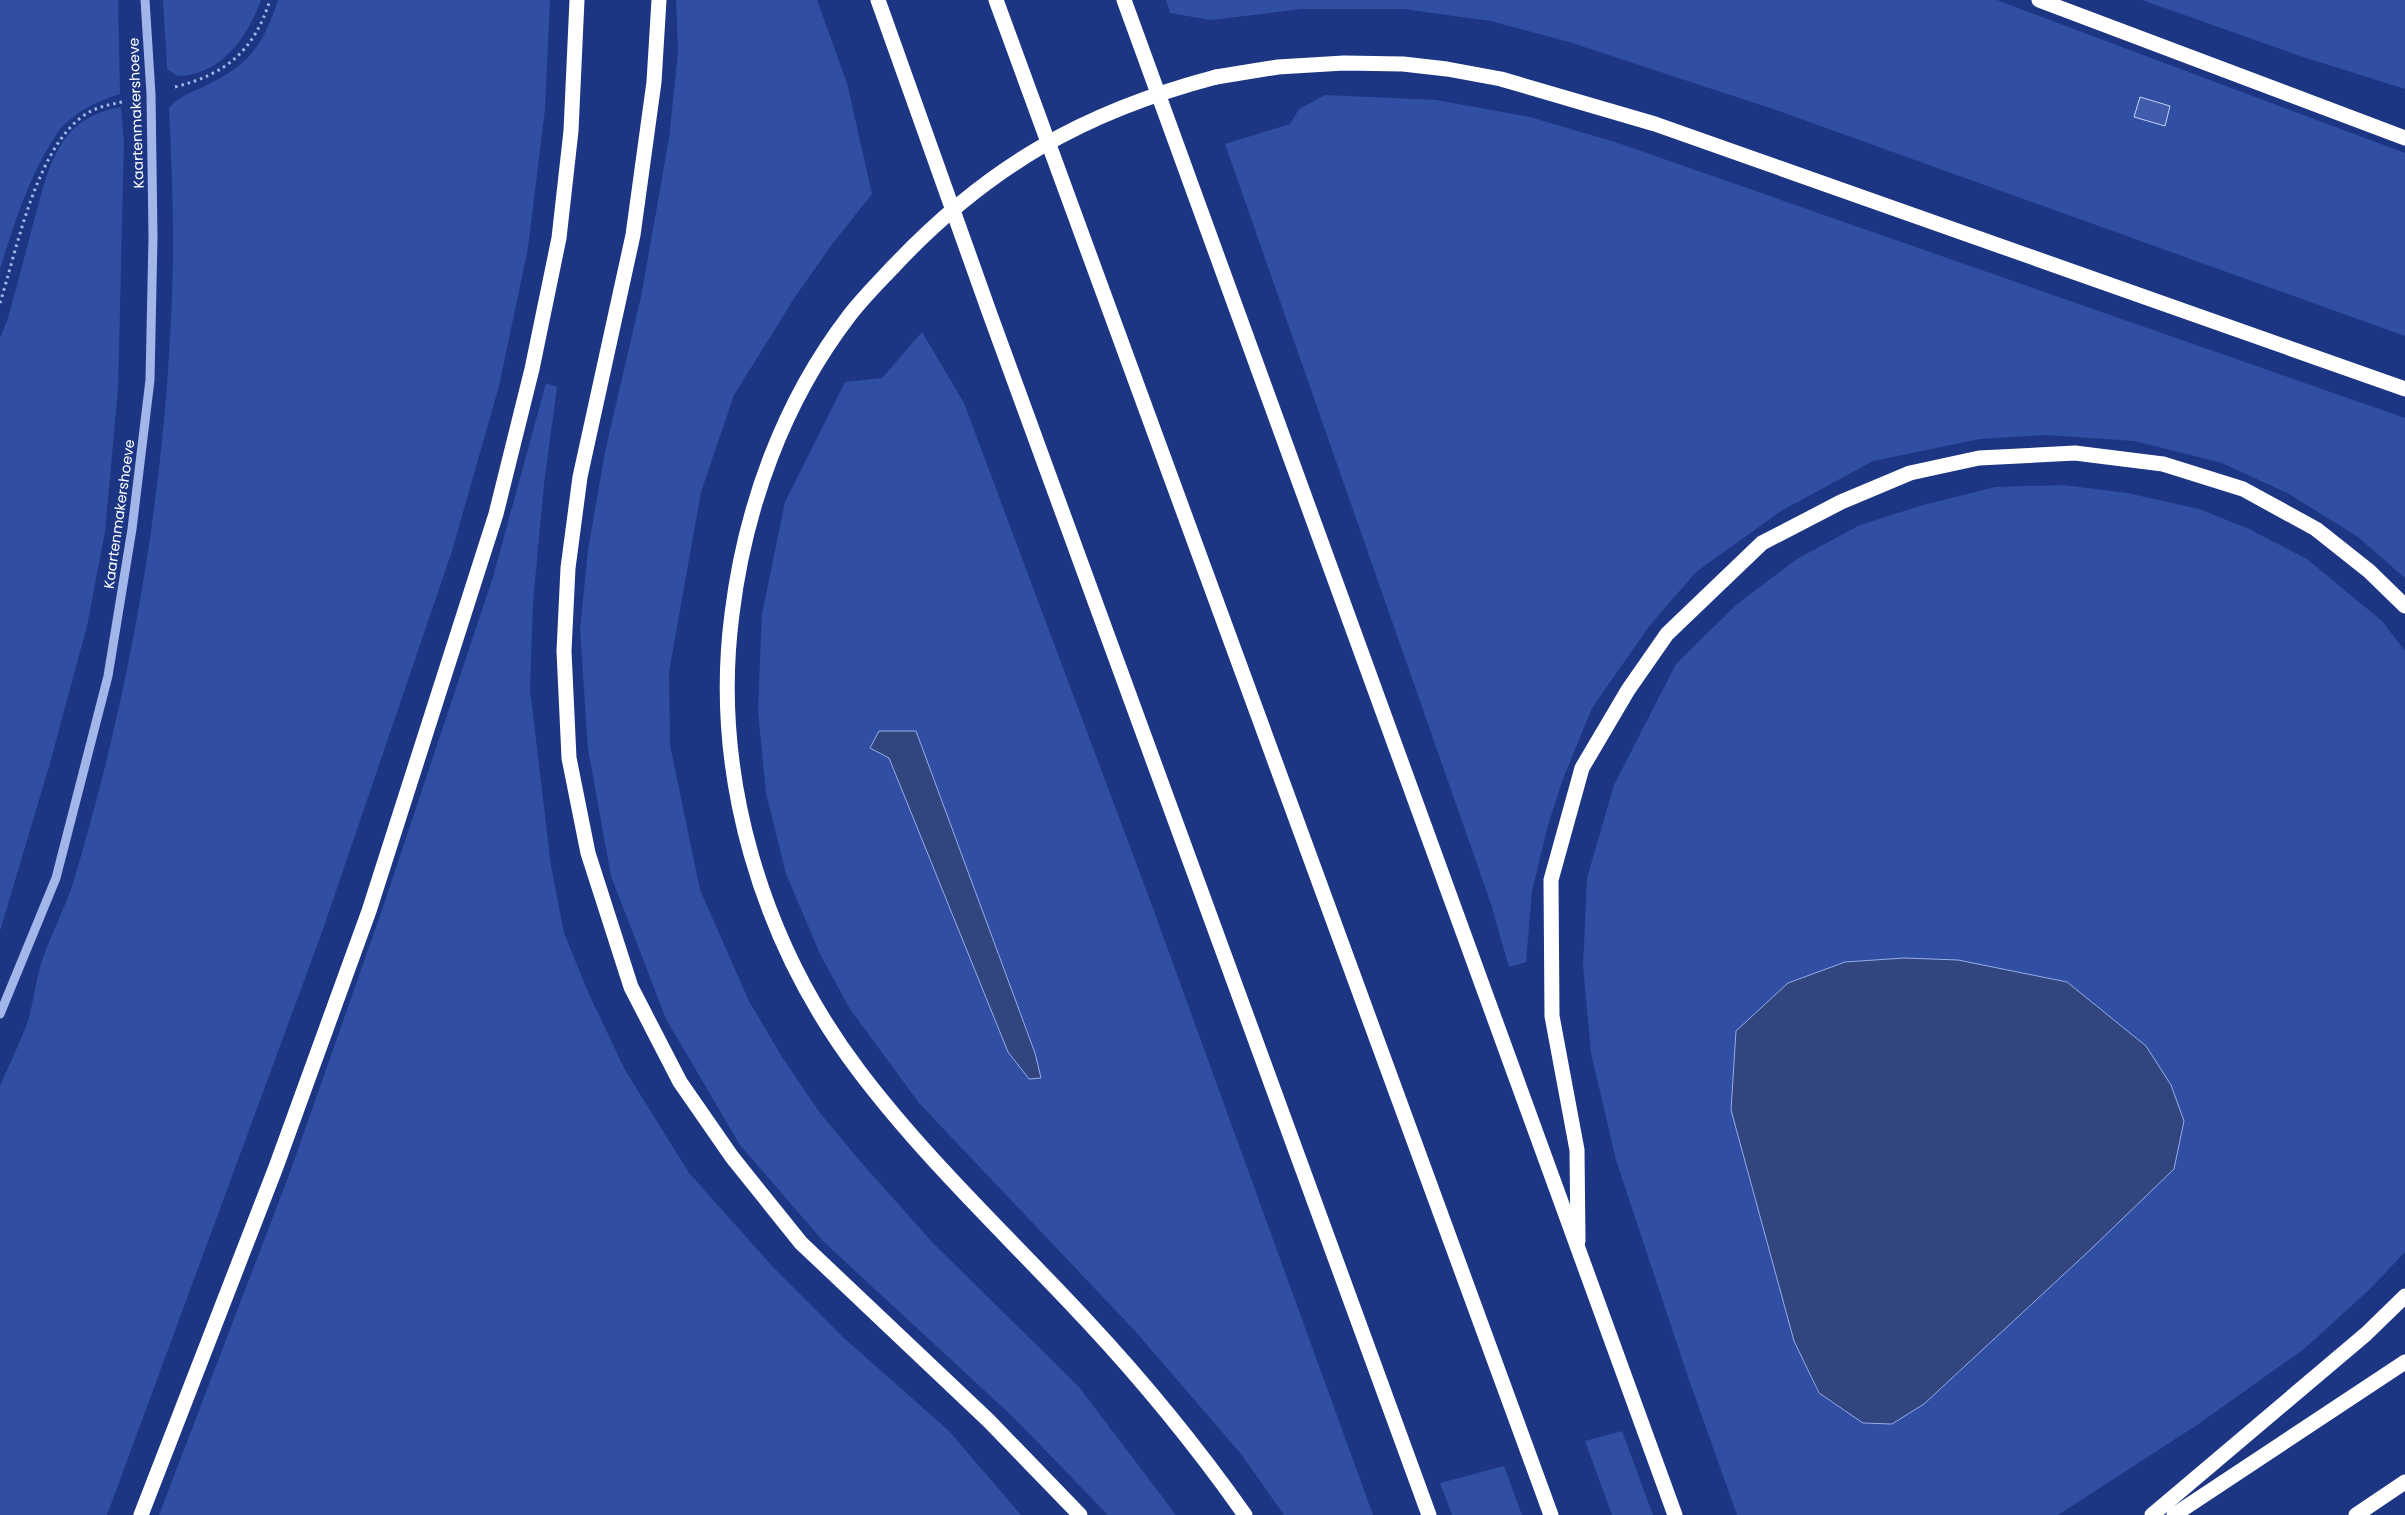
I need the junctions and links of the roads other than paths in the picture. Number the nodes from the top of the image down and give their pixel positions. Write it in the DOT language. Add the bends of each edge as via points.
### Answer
graph roads {
  1 [pos="145,0"];
  2 [pos="577,0"];
  3 [pos="659,0"];
  4 [pos="878,0"];
  5 [pos="996,0"];
  6 [pos="1124,0"];
  7 [pos="2039,0"];
  8 [pos="2405,138"];
  9 [pos="2405,389"];
  10 [pos="2405,606"];
  11 [pos="0,1014"];
  12 [pos="1579,1255"];
  13 [pos="2405,1296"];
  14 [pos="2405,1362"];
  15 [pos="2405,1482"];
  16 [pos="141,1515"];
  17 [pos="1080,1515"];
  18 [pos="1245,1515"];
  19 [pos="1429,1515"];
  20 [pos="1550,1515"];
  21 [pos="1675,1515"];
  22 [pos="2152,1515"];
  23 [pos="2174,1515"];
  24 [pos="2356,1515"];
  1 -- 11 [label="street, Kaartenmakershoeve" via="151,94 153,237 150,380 132,529 108,676 56,878"];
  2 -- 16 [label="highway" via="571,131 560,238 496,514 365,921 276,1167"];
  3 -- 17 [label="highway" via="654,82 633,235 580,477 568,568 564,651 569,758 588,853 631,987 680,1082 732,1156 801,1243 988,1420"];
  4 -- 19 [label="highway"];
  5 -- 20 [label="highway"];
  6 -- 12 [label="highway"];
  7 -- 8 [label="highway"];
  9 -- 18 [label="highway, bridge" via="1655,124 1501,79 1403,64 1278,67 1216,77 1170,89 1081,124 1039,146 999,172 926,232 849,315 800,392 767,466 742,552 730,624 728,690 733,770 749,848 778,934 826,1023 857,1069 947,1176 1120,1358 1209,1464"];
  10 -- 12 [label="highway" via="2369,571 2316,529 2243,489 2163,464 2075,453 1979,458 1910,473 1841,502 1762,544 1667,634 1628,690 1582,768 1551,880 1552,1016 1577,1150"];
  12 -- 21 [label="highway"];
  13 -- 22 [label="highway" via="2366,1334"];
  14 -- 23 [label="highway"];
  15 -- 24 [label="highway"];
}
